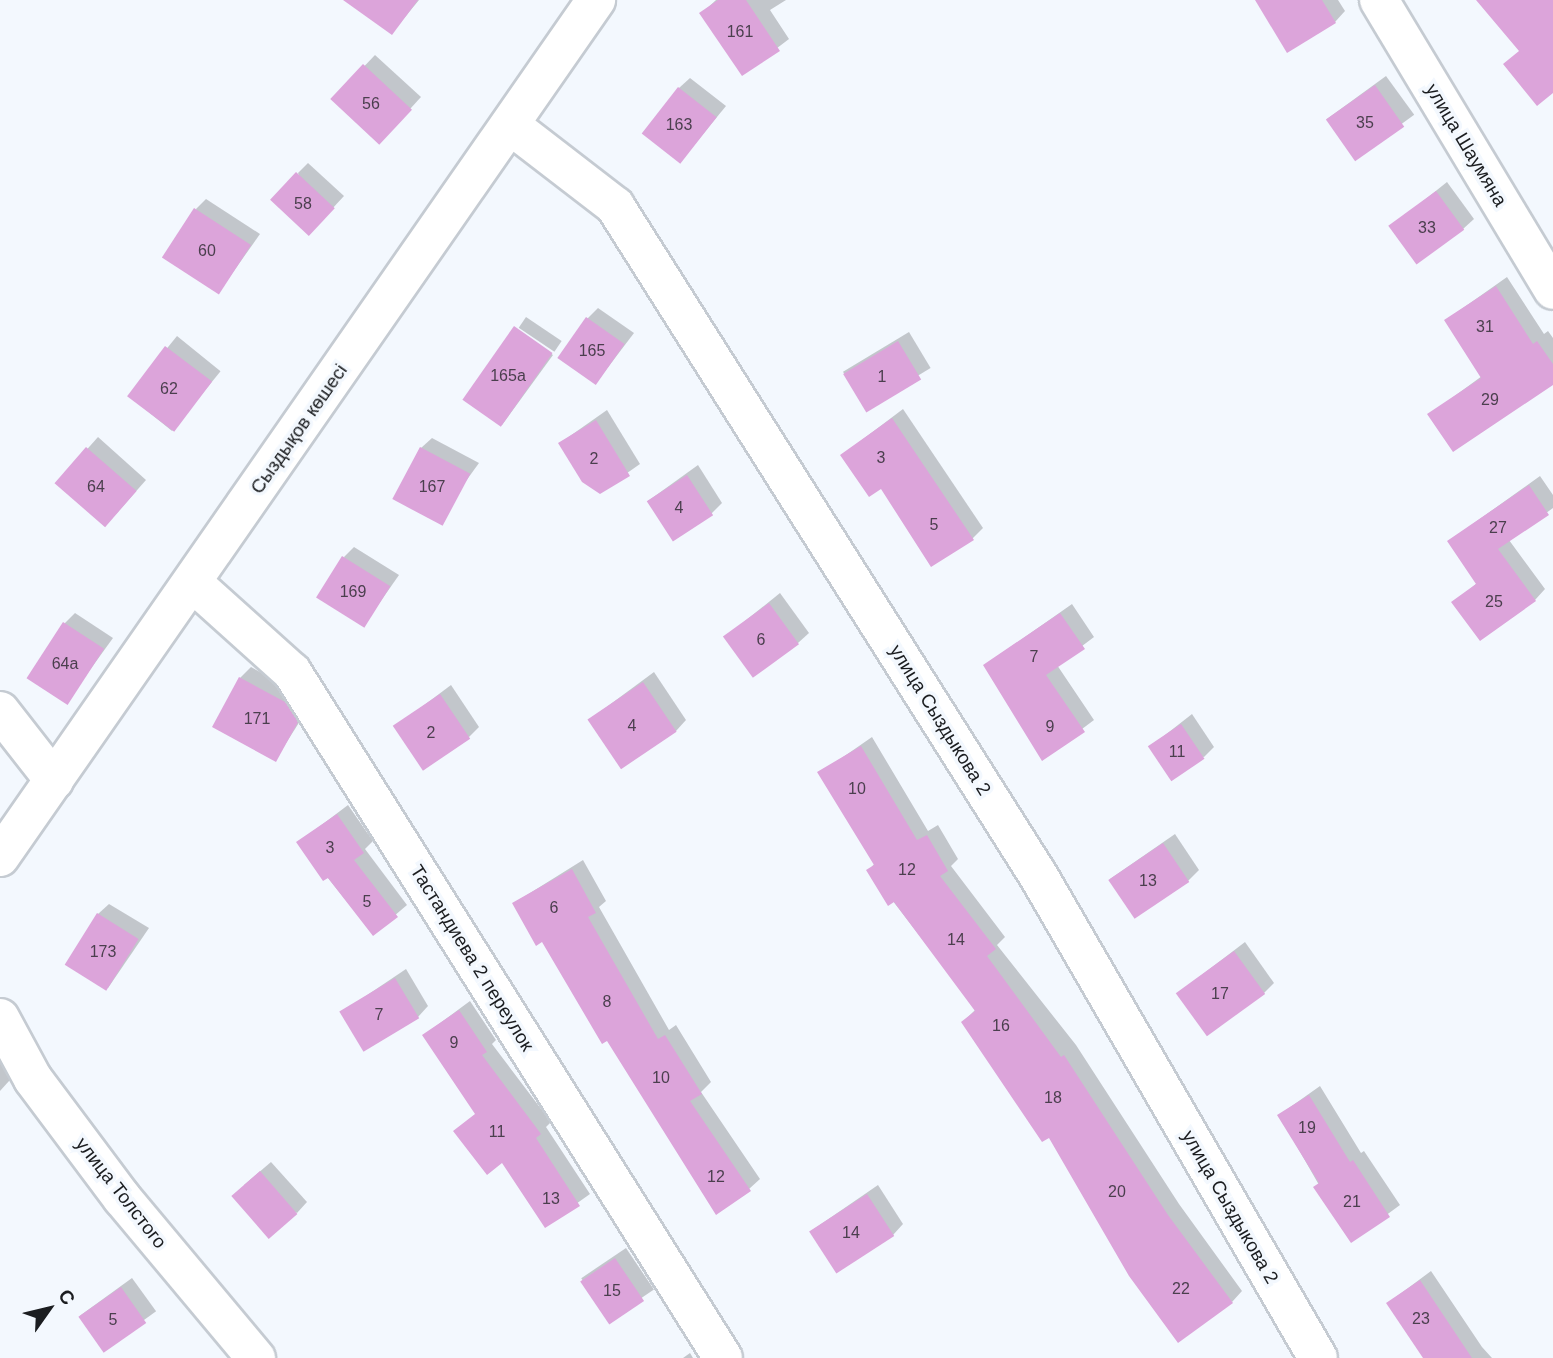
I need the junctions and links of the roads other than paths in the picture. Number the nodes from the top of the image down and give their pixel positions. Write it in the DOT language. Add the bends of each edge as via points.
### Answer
graph roads {
  1 [pos="596,0"];
  2 [pos="1379,0"];
  3 [pos="510,124"];
  4 [pos="1553,290"];
  5 [pos="193,583"];
  6 [pos="0,711"];
  7 [pos="54,780"];
  8 [pos="0,857"];
  9 [pos="0,1018"];
  10 [pos="256,1358"];
  11 [pos="723,1358"];
  12 [pos="1318,1358"];
  1 -- 3 [label="street, Сыздықов көшесі"];
  2 -- 4 [label="street, улица Шаумяна"];
  3 -- 5 [label="street, Сыздықов көшесі"];
  3 -- 12 [label="street, улица Сыздыкова 2" via="615,206 1038,875"];
  5 -- 7 [label="street, Сыздықов көшесі"];
  5 -- 11 [label="street, Тастандиева 2 переулок" via="292,672"];
  6 -- 7 [label="street"];
  7 -- 8 [label="street, Сыздықов көшесі"];
  9 -- 10 [label="street, улица Толстого" via="33,1079 114,1187"];
}
